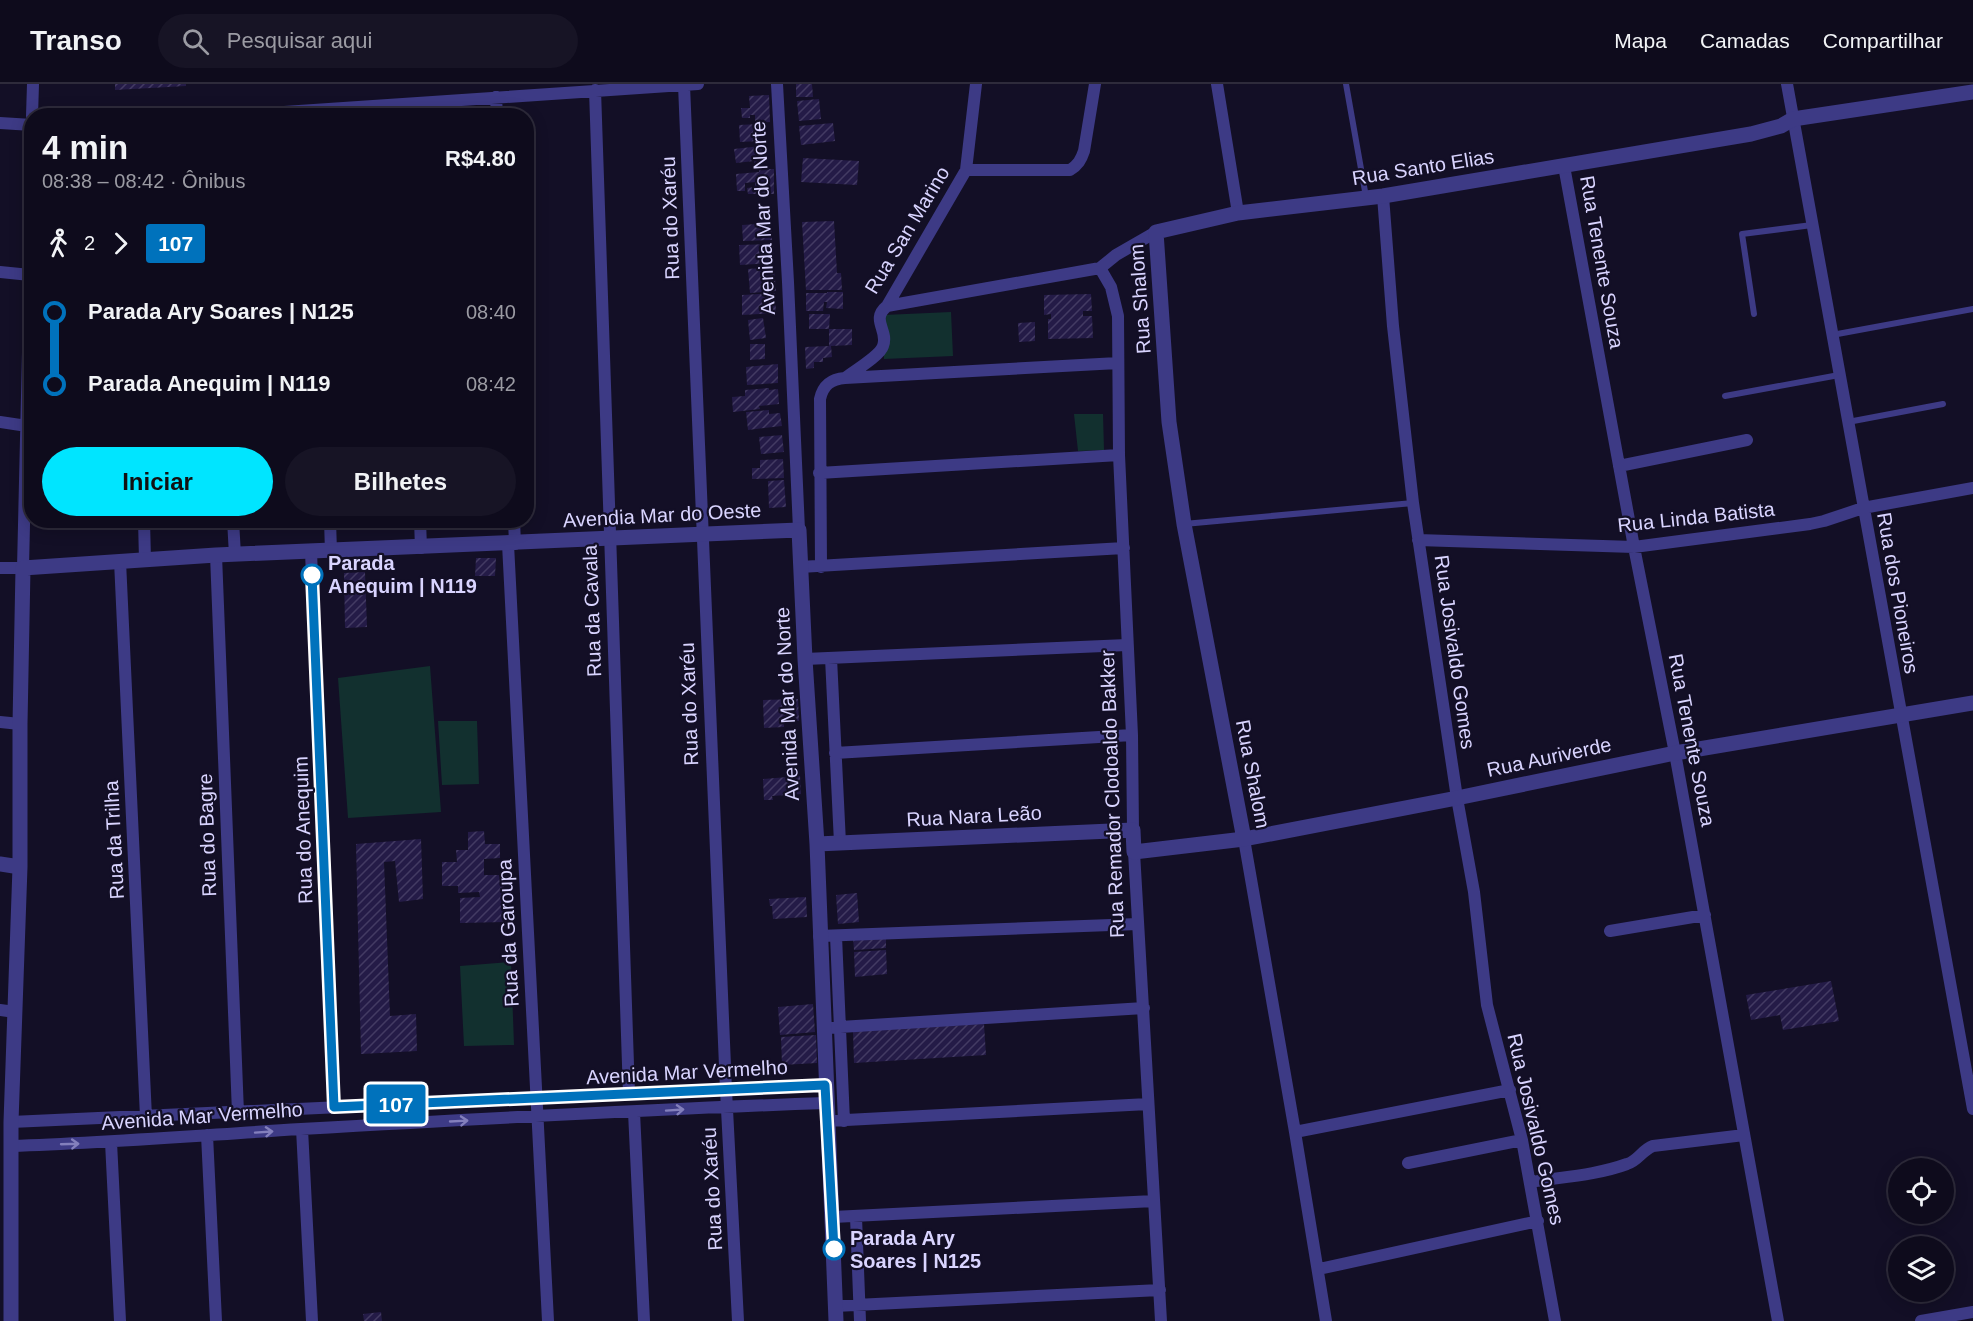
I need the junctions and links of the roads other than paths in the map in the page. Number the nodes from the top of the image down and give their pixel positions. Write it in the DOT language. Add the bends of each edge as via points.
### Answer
graph roads {
  1 [pos="33,84"];
  2 [pos="698,84"];
  3 [pos="777,84"];
  4 [pos="976,84"];
  5 [pos="1095,84"];
  6 [pos="1217,84"];
  7 [pos="1346,84"];
  8 [pos="1787,84"];
  9 [pos="684,85"];
  10 [pos="595,90"];
  11 [pos="1973,92"];
  12 [pos="496,97"];
  13 [pos="32,108"];
  14 [pos="413,108"];
  15 [pos="497,108"];
  16 [pos="1793,119"];
  17 [pos="0,123"];
  18 [pos="24,124"];
  19 [pos="1564,166"];
  20 [pos="966,170"];
  21 [pos="1383,195"];
  22 [pos="1366,198"];
  23 [pos="1238,213"];
  24 [pos="1812,225"];
  25 [pos="1156,232"];
  26 [pos="1100,268"];
  27 [pos="0,272"];
  28 [pos="24,274"];
  29 [pos="887,306"];
  30 [pos="1973,309"];
  31 [pos="1754,314"];
  32 [pos="1832,335"];
  33 [pos="1118,363"];
  34 [pos="1839,375"];
  35 [pos="841,378"];
  36 [pos="1725,396"];
  37 [pos="1943,404"];
  38 [pos="0,422"];
  39 [pos="1848,422"];
  40 [pos="24,426"];
  41 [pos="1747,440"];
  42 [pos="1119,454"];
  43 [pos="1619,466"];
  44 [pos="819,473"];
  45 [pos="1973,488"];
  46 [pos="1413,503"];
  47 [pos="1863,508"];
  48 [pos="1184,524"];
  49 [pos="24,528"];
  50 [pos="144,528"];
  51 [pos="233,528"];
  52 [pos="330,528"];
  53 [pos="420,528"];
  54 [pos="513,528"];
  55 [pos="799,530"];
  56 [pos="702,534"];
  57 [pos="609,537"];
  58 [pos="1418,540"];
  59 [pos="512,544"];
  60 [pos="1634,547"];
  61 [pos="421,548"];
  62 [pos="1124,548"];
  63 [pos="311,552"];
  64 [pos="331,552"];
  65 [pos="216,555"];
  66 [pos="235,555"];
  67 [pos="145,560"];
  68 [pos="120,561"];
  69 [pos="800,567"];
  70 [pos="821,567"];
  71 [pos="0,568"];
  72 [pos="23,568"];
  73 [pos="1127,645"];
  74 [pos="831,658"];
  75 [pos="805,659"];
  76 [pos="1973,703"];
  77 [pos="1901,715"];
  78 [pos="0,722"];
  79 [pos="20,724"];
  80 [pos="1132,735"];
  81 [pos="835,753"];
  82 [pos="1676,753"];
  83 [pos="1457,798"];
  84 [pos="1133,830"];
  85 [pos="1244,838"];
  86 [pos="840,843"];
  87 [pos="817,844"];
  88 [pos="1134,852"];
  89 [pos="0,864"];
  90 [pos="20,867"];
  91 [pos="1705,915"];
  92 [pos="1138,924"];
  93 [pos="1610,931"];
  94 [pos="819,936"];
  95 [pos="836,936"];
  96 [pos="1144,1008"];
  97 [pos="7,1011"];
  98 [pos="839,1027"];
  99 [pos="824,1028"];
  100 [pos="825,1085"];
  101 [pos="726,1090"];
  102 [pos="1510,1090"];
  103 [pos="629,1094"];
  104 [pos="536,1098"];
  105 [pos="826,1103"];
  106 [pos="1148,1104"];
  107 [pos="728,1106"];
  108 [pos="334,1107"];
  109 [pos="1973,1108"];
  110 [pos="634,1112"];
  111 [pos="238,1113"];
  112 [pos="146,1117"];
  113 [pos="537,1117"];
  114 [pos="844,1120"];
  115 [pos="828,1121"];
  116 [pos="11,1122"];
  117 [pos="302,1129"];
  118 [pos="1295,1132"];
  119 [pos="207,1135"];
  120 [pos="1744,1135"];
  121 [pos="1522,1140"];
  122 [pos="111,1142"];
  123 [pos="11,1146"];
  124 [pos="1407,1163"];
  125 [pos="5,1164"];
  126 [pos="1531,1182"];
  127 [pos="1154,1201"];
  128 [pos="833,1217"];
  129 [pos="856,1217"];
  130 [pos="1538,1221"];
  131 [pos="1319,1269"];
  132 [pos="1160,1290"];
  133 [pos="859,1306"];
  134 [pos="1973,1312"];
  135 [pos="835,1313"];
  136 [pos="8,1314"];
  137 [pos="120,1321"];
  138 [pos="216,1321"];
  139 [pos="312,1321"];
  140 [pos="548,1321"];
  141 [pos="644,1321"];
  142 [pos="738,1321"];
  143 [pos="860,1321"];
  144 [pos="1161,1321"];
  145 [pos="1326,1321"];
  146 [pos="1555,1321"];
  147 [pos="1778,1321"];
  148 [pos="1921,1321"];
  1 -- 13 [label="street"];
  2 -- 9 [label="street"];
  3 -- 55 [label="street, Avenida Mar do Norte"];
  4 -- 20 [label="street, Rua San Marino"];
  5 -- 20 [label="street" via="1082,159 1070,170"];
  6 -- 23 [label="street"];
  7 -- 22 [label="lane"];
  8 -- 16 [label="street, Rua dos Pioneiros"];
  9 -- 10 [label="street"];
  9 -- 56 [label="street, Rua do Xaréu"];
  10 -- 12 [label="street"];
  10 -- 57 [label="street, Rua da Cavala"];
  11 -- 16 [label="street, Rua Santo Elias"];
  12 -- 14 [label="street"];
  12 -- 15 [label="street"];
  16 -- 19 [label="street, Rua Santo Elias" via="1759,132"];
  16 -- 24 [label="street, Rua dos Pioneiros"];
  17 -- 18 [label="street"];
  19 -- 21 [label="street, Rua Santo Elias"];
  19 -- 43 [label="street, Rua Tenente Souza"];
  20 -- 29 [label="street, Rua San Marino"];
  21 -- 22 [label="street, Rua Santo Elias"];
  21 -- 46 [label="street, Rua Josivaldo Gomes"];
  22 -- 23 [label="street, Rua Santo Elias"];
  23 -- 25 [label="street, Rua Santo Elias"];
  24 -- 31 [label="lane" via="1742,234"];
  24 -- 32 [label="street, Rua dos Pioneiros"];
  25 -- 26 [label="street, Rua Santo Elias"];
  25 -- 48 [label="street, Rua Shalom" via="1169,422"];
  26 -- 29 [label="street, Rua Santo Elias"];
  26 -- 33 [label="street, Rua Remador Clodoaldo Bakker" via="1116,308"];
  27 -- 28 [label="street"];
  29 -- 35 [label="street, Rua San Marino" via="879,318 884,343 881,350"];
  30 -- 32 [label="lane"];
  32 -- 34 [label="street, Rua dos Pioneiros"];
  33 -- 35 [label="street"];
  33 -- 42 [label="street, Rua Remador Clodoaldo Bakker"];
  34 -- 36 [label="lane"];
  34 -- 39 [label="street, Rua dos Pioneiros"];
  35 -- 44 [label="street" via="827,383 821,392"];
  37 -- 39 [label="lane"];
  38 -- 40 [label="street"];
  39 -- 47 [label="street, Rua dos Pioneiros"];
  41 -- 43 [label="street"];
  42 -- 44 [label="street"];
  42 -- 62 [label="street, Rua Remador Clodoaldo Bakker"];
  43 -- 60 [label="street, Rua Tenente Souza"];
  44 -- 70 [label="street"];
  45 -- 47 [label="street, Rua Linda Batista"];
  46 -- 48 [label="lane"];
  46 -- 58 [label="street, Rua Josivaldo Gomes"];
  47 -- 60 [label="street, Rua Linda Batista" via="1810,524"];
  47 -- 77 [label="street, Rua dos Pioneiros"];
  48 -- 85 [label="street, Rua Shalom"];
  49 -- 72 [label="street"];
  50 -- 67 [label="street"];
  51 -- 66 [label="street"];
  52 -- 64 [label="street"];
  53 -- 61 [label="street"];
  54 -- 59 [label="street, Rua da Garoupa"];
  55 -- 56 [label="street, Avendia Mar do Oeste"];
  55 -- 69 [label="street, Avenida Mar do Norte"];
  56 -- 57 [label="street, Avendia Mar do Oeste"];
  56 -- 101 [label="street, Rua do Xaréu"];
  57 -- 59 [label="street, Avendia Mar do Oeste"];
  57 -- 103 [label="street, Rua da Cavala"];
  58 -- 60 [label="street, Rua Linda Batista"];
  58 -- 83 [label="street, Rua Josivaldo Gomes"];
  59 -- 61 [label="street, Avendia Mar do Oeste"];
  59 -- 104 [label="street, Rua da Garoupa"];
  60 -- 82 [label="street, Rua Tenente Souza"];
  61 -- 64 [label="street, Avendia Mar do Oeste"];
  62 -- 70 [label="street"];
  62 -- 73 [label="street, Rua Remador Clodoaldo Bakker"];
  63 -- 64 [label="street, Avendia Mar do Oeste"];
  63 -- 66 [label="street, Avendia Mar do Oeste"];
  63 -- 108 [label="street, Rua do Anequim"];
  65 -- 66 [label="street, Avendia Mar do Oeste"];
  65 -- 67 [label="street, Avendia Mar do Oeste"];
  65 -- 111 [label="street, Rua do Bagre"];
  67 -- 68 [label="street, Avendia Mar do Oeste"];
  68 -- 72 [label="street, Avendia Mar do Oeste"];
  68 -- 112 [label="street, Rua da Trilha"];
  69 -- 70 [label="street"];
  69 -- 75 [label="street, Avenida Mar do Norte"];
  71 -- 72 [label="street"];
  72 -- 79 [label="street"];
  73 -- 74 [label="street"];
  73 -- 80 [label="street, Rua Remador Clodoaldo Bakker"];
  74 -- 75 [label="street"];
  74 -- 81 [label="street"];
  75 -- 87 [label="street, Avenida Mar do Norte"];
  76 -- 77 [label="street, Rua Auriverde"];
  77 -- 82 [label="street, Rua Auriverde"];
  77 -- 109 [label="street, Rua dos Pioneiros"];
  78 -- 79 [label="street"];
  79 -- 90 [label="street"];
  80 -- 81 [label="street"];
  80 -- 84 [label="street, Rua Remador Clodoaldo Bakker"];
  81 -- 86 [label="street"];
  82 -- 83 [label="street, Rua Auriverde"];
  82 -- 91 [label="street, Rua Tenente Souza"];
  83 -- 85 [label="street, Rua Auriverde"];
  83 -- 102 [label="street, Rua Josivaldo Gomes" via="1474,892 1487,1005"];
  84 -- 86 [label="street, Rua Nara Leão"];
  84 -- 88 [label="street, Rua Remador Clodoaldo Bakker"];
  85 -- 88 [label="street, Rua Auriverde"];
  85 -- 118 [label="street, Rua Shalom"];
  86 -- 87 [label="street, Rua Nara Leão"];
  87 -- 94 [label="street, Avenida Mar do Norte"];
  88 -- 92 [label="street, Rua Remador Clodoaldo Bakker"];
  89 -- 90 [label="street"];
  90 -- 97 [label="street"];
  91 -- 93 [label="street"];
  91 -- 120 [label="street, Rua Tenente Souza"];
  92 -- 95 [label="street"];
  92 -- 96 [label="street, Rua Remador Clodoaldo Bakker"];
  94 -- 95 [label="street"];
  94 -- 99 [label="street, Avenida Mar do Norte"];
  95 -- 98 [label="street"];
  96 -- 98 [label="street"];
  96 -- 106 [label="street, Rua Remador Clodoaldo Bakker"];
  97 -- 116 [label="street"];
  98 -- 99 [label="street"];
  98 -- 114 [label="street"];
  99 -- 100 [label="street, Avenida Mar do Norte"];
  100 -- 101 [label="street, Avenida Mar Vermelho"];
  100 -- 105 [label="street, Avenida Mar do Norte"];
  101 -- 103 [label="street, Avenida Mar Vermelho"];
  101 -- 107 [label="street, Rua do Xaréu"];
  102 -- 118 [label="street"];
  102 -- 121 [label="street, Rua Josivaldo Gomes"];
  103 -- 104 [label="street, Avenida Mar Vermelho"];
  104 -- 108 [label="street, Avenida Mar Vermelho"];
  104 -- 113 [label="street, Rua da Garoupa"];
  105 -- 107 [label="street, Avenida Mar Vermelho"];
  105 -- 115 [label="street, Avenida Mar do Norte"];
  106 -- 114 [label="street"];
  106 -- 127 [label="street, Rua Remador Clodoaldo Bakker"];
  110 -- 107 [label="street, Avenida Mar Vermelho, one-way"];
  107 -- 142 [label="street, Rua do Xaréu"];
  108 -- 111 [label="street, Avenida Mar Vermelho"];
  110 -- 113 [label="street, Avenida Mar Vermelho"];
  110 -- 141 [label="street"];
  111 -- 112 [label="street, Avenida Mar Vermelho"];
  112 -- 116 [label="street, Avenida Mar Vermelho"];
  117 -- 113 [label="street, Avenida Mar Vermelho, one-way"];
  113 -- 140 [label="street, Rua da Garoupa"];
  114 -- 115 [label="street"];
  115 -- 128 [label="street, Avenida Mar do Norte"];
  116 -- 123 [label="street"];
  119 -- 117 [label="street, Avenida Mar Vermelho, one-way"];
  117 -- 139 [label="street"];
  118 -- 131 [label="street, Rua Shalom"];
  119 -- 122 [label="street, Avenida Mar Vermelho"];
  119 -- 138 [label="street"];
  120 -- 126 [label="street" via="1653,1146 1626,1165"];
  120 -- 147 [label="street, Rua Tenente Souza"];
  121 -- 124 [label="street"];
  121 -- 126 [label="street, Rua Josivaldo Gomes"];
  123 -- 122 [label="street, Avenida Mar Vermelho, one-way"];
  122 -- 137 [label="street"];
  123 -- 125 [label="street"];
  125 -- 136 [label="street"];
  126 -- 130 [label="street, Rua Josivaldo Gomes"];
  127 -- 129 [label="street"];
  127 -- 132 [label="street, Rua Remador Clodoaldo Bakker"];
  128 -- 129 [label="street"];
  128 -- 135 [label="street, Avenida Mar do Norte"];
  129 -- 133 [label="street"];
  130 -- 131 [label="street"];
  130 -- 146 [label="street, Rua Josivaldo Gomes"];
  131 -- 145 [label="street, Rua Shalom"];
  132 -- 133 [label="street"];
  132 -- 144 [label="street, Rua Remador Clodoaldo Bakker"];
  133 -- 135 [label="street"];
  133 -- 143 [label="street"];
  134 -- 148 [label="street"];
}
